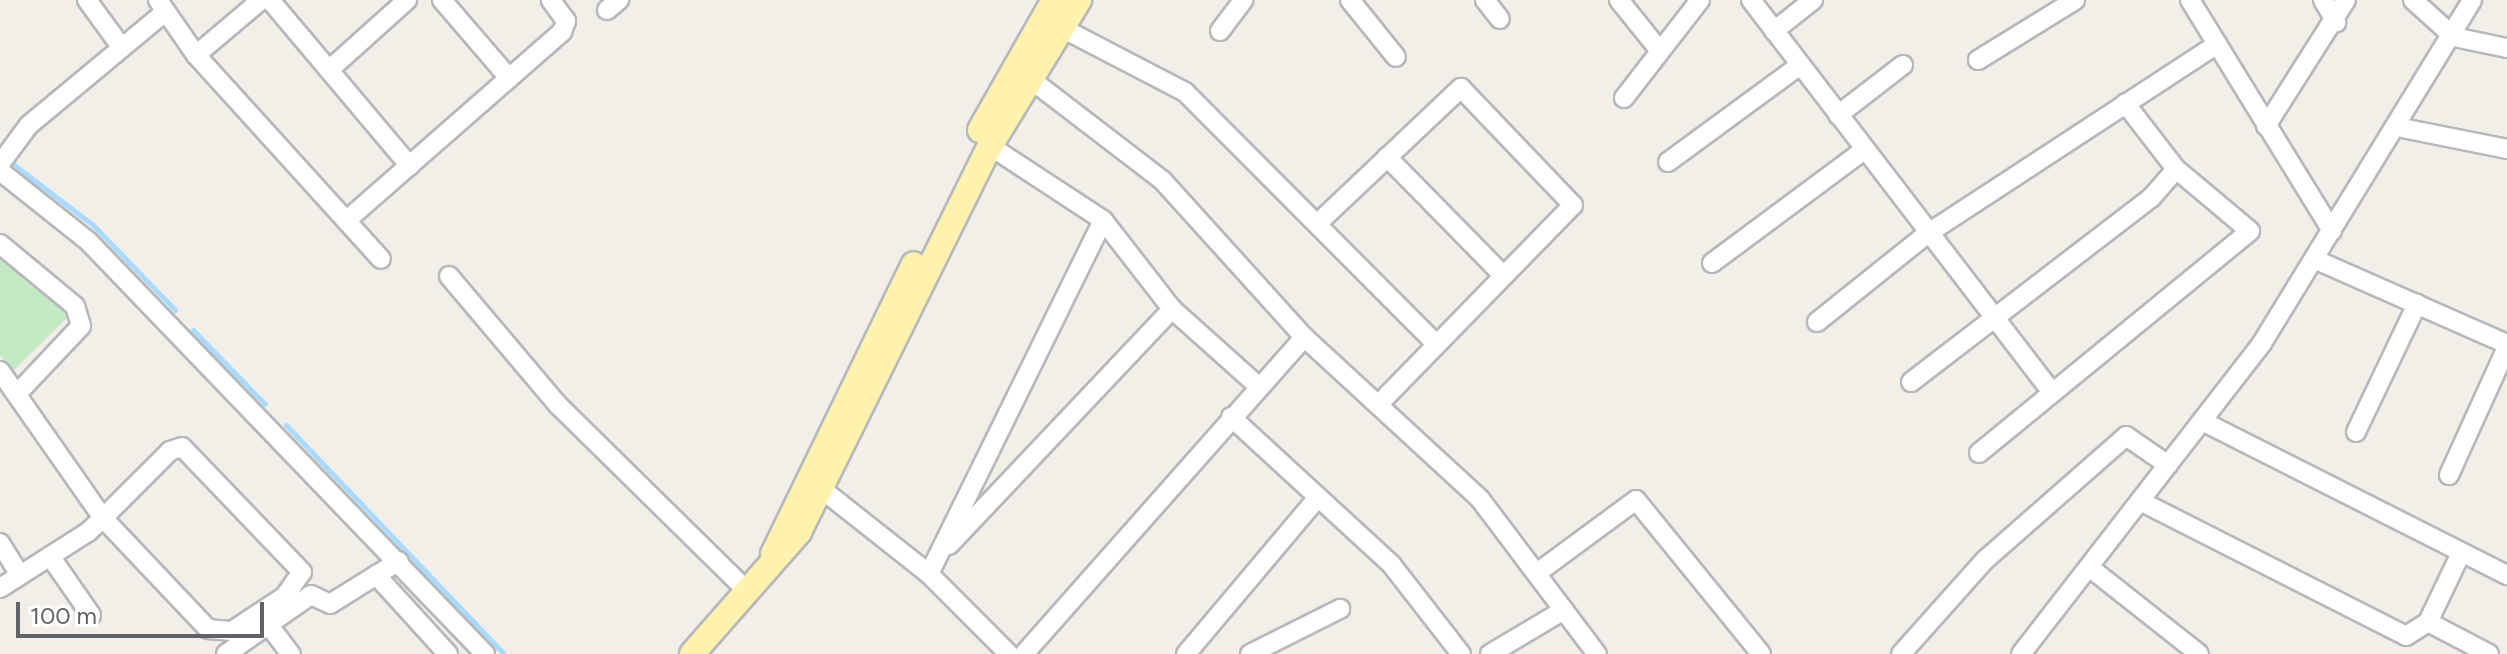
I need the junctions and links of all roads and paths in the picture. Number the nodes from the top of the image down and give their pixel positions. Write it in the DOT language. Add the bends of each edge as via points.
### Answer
graph roads {
  1 [pos="87,0"];
  2 [pos="261,0"];
  3 [pos="270,0"];
  4 [pos="407,0"];
  5 [pos="442,0"];
  6 [pos="551,0"];
  7 [pos="1054,0"];
  8 [pos="1079,0"];
  9 [pos="1243,0"];
  10 [pos="1350,0"];
  11 [pos="1485,0"];
  12 [pos="1619,0"];
  13 [pos="1700,0"];
  14 [pos="1751,0"];
  15 [pos="1813,0"];
  16 [pos="2075,0"];
  17 [pos="2190,0"];
  18 [pos="2323,0"];
  19 [pos="2346,0"];
  20 [pos="2413,0"];
  21 [pos="2472,0"];
  22 [pos="162,6"];
  23 [pos="1500,19"];
  24 [pos="2336,22"];
  25 [pos="1060,27"];
  26 [pos="1220,31"];
  27 [pos="1774,31"];
  28 [pos="2454,37"];
  29 [pos="2217,44"];
  30 [pos="122,48"];
  31 [pos="2507,48"];
  32 [pos="1660,51"];
  33 [pos="196,55"];
  34 [pos="1396,57"];
  35 [pos="1978,60"];
  36 [pos="1800,65"];
  37 [pos="1903,65"];
  38 [pos="329,70"];
  39 [pos="509,78"];
  40 [pos="1029,78"];
  41 [pos="1624,98"];
  42 [pos="2125,103"];
  43 [pos="1838,115"];
  44 [pos="2266,126"];
  45 [pos="2397,127"];
  46 [pos="6,143"];
  47 [pos="990,146"];
  48 [pos="2507,149"];
  49 [pos="1864,150"];
  50 [pos="1387,157"];
  51 [pos="1668,162"];
  52 [pos="0,164"];
  53 [pos="410,166"];
  54 [pos="2176,169"];
  55 [pos="0,171"];
  56 [pos="347,220"];
  57 [pos="1103,220"];
  58 [pos="1318,223"];
  59 [pos="2332,231"];
  60 [pos="1927,234"];
  61 [pos="0,244"];
  62 [pos="381,259"];
  63 [pos="2314,259"];
  64 [pos="1712,263"];
  65 [pos="1503,275"];
  66 [pos="449,276"];
  67 [pos="2417,304"];
  68 [pos="1172,309"];
  69 [pos="1993,318"];
  70 [pos="1817,322"];
  71 [pos="1304,337"];
  72 [pos="1435,343"];
  73 [pos="2507,346"];
  74 [pos="0,371"];
  75 [pos="1911,382"];
  76 [pos="1258,386"];
  77 [pos="2052,392"];
  78 [pos="17,394"];
  79 [pos="1378,405"];
  80 [pos="1231,417"];
  81 [pos="2202,421"];
  82 [pos="2356,432"];
  83 [pos="1979,453"];
  84 [pos="2168,465"];
  85 [pos="2449,475"];
  86 [pos="824,491"];
  87 [pos="1318,497"];
  88 [pos="2140,501"];
  89 [pos="103,518"];
  90 [pos="0,543"];
  91 [pos="2461,553"];
  92 [pos="50,556"];
  93 [pos="399,561"];
  94 [pos="769,567"];
  95 [pos="2089,567"];
  96 [pos="931,568"];
  97 [pos="1537,573"];
  98 [pos="20,575"];
  99 [pos="376,575"];
  100 [pos="2507,575"];
  101 [pos="0,588"];
  102 [pos="747,591"];
  103 [pos="1340,609"];
  104 [pos="1564,610"];
  105 [pos="91,615"];
  106 [pos="2428,622"];
  107 [pos="268,624"];
  108 [pos="2024,653"];
  109 [pos="226,654"];
  110 [pos="291,654"];
  111 [pos="448,654"];
  112 [pos="485,654"];
  113 [pos="692,654"];
  114 [pos="1009,654"];
  115 [pos="1024,654"];
  116 [pos="1186,654"];
  117 [pos="1250,654"];
  118 [pos="1461,654"];
  119 [pos="1490,654"];
  120 [pos="1597,654"];
  121 [pos="1761,654"];
  122 [pos="1901,654"];
  123 [pos="2199,654"];
  124 [pos="2489,654"];
  1 -- 30 [label="street"];
  2 -- 33 [label="street"];
  3 -- 38 [label="street"];
  4 -- 38 [label="street"];
  5 -- 39 [label="street"];
  6 -- 39 [label="street" via="566,26"];
  7 -- 94 [label="main road" via="976,137"];
  8 -- 25 [label="main road"];
  9 -- 26 [label="street"];
  10 -- 34 [label="street"];
  11 -- 23 [label="street"];
  12 -- 32 [label="street"];
  13 -- 32 [label="street"];
  14 -- 27 [label="street"];
  15 -- 27 [label="street"];
  16 -- 35 [label="street"];
  17 -- 29 [label="street"];
  18 -- 24 [label="street"];
  19 -- 24 [label="street"];
  20 -- 28 [label="street"];
  21 -- 28 [label="street"];
  22 -- 30 [label="street"];
  22 -- 33 [label="street"];
  24 -- 44 [label="street"];
  25 -- 40 [label="main road"];
  25 -- 58 [label="street" via="1185,92"];
  27 -- 36 [label="street"];
  28 -- 31 [label="street"];
  28 -- 45 [label="street"];
  29 -- 42 [label="street"];
  29 -- 44 [label="street"];
  30 -- 46 [label="street"];
  32 -- 41 [label="street"];
  33 -- 56 [label="street"];
  36 -- 43 [label="street"];
  36 -- 51 [label="street"];
  37 -- 43 [label="street"];
  38 -- 53 [label="street"];
  39 -- 53 [label="street"];
  40 -- 47 [label="main road"];
  40 -- 71 [label="street" via="1163,181"];
  42 -- 54 [label="street"];
  42 -- 60 [label="street"];
  43 -- 49 [label="street"];
  44 -- 59 [label="street"];
  45 -- 48 [label="street"];
  45 -- 59 [label="street"];
  46 -- 52 [label="street"];
  47 -- 57 [label="street"];
  47 -- 86 [label="main road"];
  49 -- 60 [label="street"];
  49 -- 64 [label="street"];
  50 -- 58 [label="street"];
  50 -- 65 [label="street"];
  50 -- 65 [label="street" via="1461,88 1573,205"];
  53 -- 56 [label="street"];
  54 -- 69 [label="street" via="2151,198"];
  54 -- 77 [label="street" via="2251,229 2194,284"];
  55 -- 93 [label="street" via="76,229"];
  56 -- 62 [label="street"];
  57 -- 68 [label="street"];
  57 -- 96 [label="street"];
  58 -- 72 [label="street"];
  59 -- 63 [label="street"];
  60 -- 69 [label="street"];
  60 -- 70 [label="street"];
  61 -- 78 [label="street" via="75,306 81,326"];
  63 -- 67 [label="street"];
  63 -- 81 [label="street"];
  65 -- 72 [label="street"];
  66 -- 102 [label="street" via="558,405"];
  67 -- 73 [label="street"];
  67 -- 82 [label="street"];
  68 -- 76 [label="street"];
  68 -- 96 [label="street"];
  69 -- 75 [label="street"];
  69 -- 77 [label="street"];
  71 -- 76 [label="street"];
  71 -- 79 [label="street"];
  72 -- 79 [label="street"];
  73 -- 85 [label="street"];
  74 -- 78 [label="street"];
  76 -- 80 [label="street"];
  77 -- 83 [label="street"];
  78 -- 89 [label="street"];
  79 -- 97 [label="street" via="1480,499"];
  80 -- 87 [label="street"];
  80 -- 115 [label="street"];
  81 -- 84 [label="street"];
  81 -- 91 [label="street"];
  84 -- 88 [label="street"];
  84 -- 122 [label="street" via="2126,436 1985,560"];
  86 -- 94 [label="main road"];
  86 -- 96 [label="street"];
  87 -- 116 [label="street"];
  87 -- 118 [label="street" via="1391,564"];
  88 -- 95 [label="street"];
  88 -- 106 [label="street" via="2406,636"];
  89 -- 89 [label="street" via="182,447 302,572 285,596 216,634"];
  89 -- 92 [label="street"];
  90 -- 98 [label="street"];
  91 -- 100 [label="street"];
  91 -- 106 [label="street"];
  92 -- 98 [label="street"];
  92 -- 105 [label="street"];
  93 -- 99 [label="street"];
  93 -- 112 [label="street"];
  94 -- 102 [label="main road"];
  95 -- 108 [label="street"];
  95 -- 123 [label="street"];
  96 -- 114 [label="street"];
  97 -- 104 [label="street"];
  97 -- 121 [label="street" via="1636,500"];
  98 -- 101 [label="street"];
  99 -- 107 [label="street" via="330,604 311,595"];
  99 -- 111 [label="street"];
  102 -- 113 [label="main road"];
  103 -- 117 [label="street"];
  104 -- 119 [label="street"];
  104 -- 120 [label="street"];
  106 -- 124 [label="street"];
  107 -- 109 [label="street"];
  107 -- 110 [label="street"];
}
